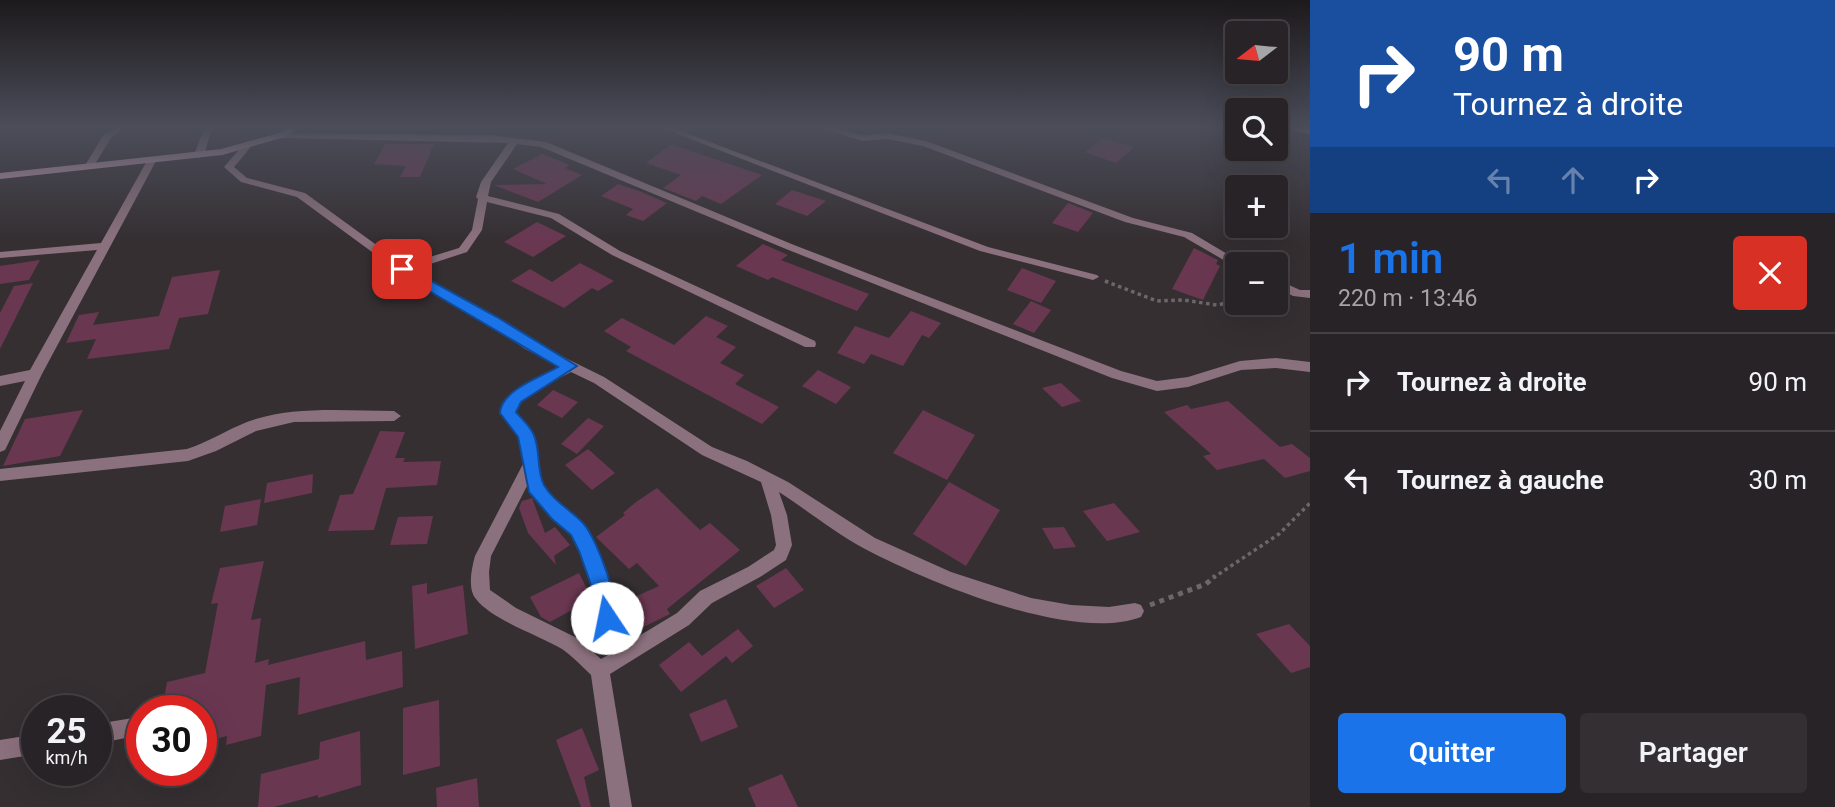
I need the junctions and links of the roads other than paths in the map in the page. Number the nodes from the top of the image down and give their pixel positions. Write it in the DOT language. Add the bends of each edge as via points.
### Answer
graph roads {
  1 [pos="103,166"];
  2 [pos="149,166"];
  3 [pos="230,166"];
  4 [pos="497,166"];
  5 [pos="595,166"];
  6 [pos="765,166"];
  7 [pos="984,166"];
  8 [pos="89,167"];
  9 [pos="0,176"];
  10 [pos="481,197"];
  11 [pos="106,246"];
  12 [pos="0,255"];
  13 [pos="1225,256"];
  14 [pos="402,269"];
  15 [pos="1093,277"];
  16 [pos="1288,288"];
  17 [pos="1310,294"];
  18 [pos="810,344"];
  19 [pos="570,366"];
  20 [pos="1310,367"];
  21 [pos="35,374"];
  22 [pos="0,381"];
  23 [pos="394,416"];
  24 [pos="0,446"];
  25 [pos="531,464"];
  26 [pos="0,475"];
  27 [pos="767,477"];
  28 [pos="1135,611"];
  29 [pos="618,659"];
  30 [pos="600,670"];
  31 [pos="21,747"];
  32 [pos="0,750"];
  33 [pos="621,807"];
  1 -- 8 [label="street"];
  2 -- 11 [label="street"];
  3 -- 14 [label="street" via="244,180 301,195"];
  4 -- 10 [label="street"];
  5 -- 20 [label="street" via="1135,380 1157,386 1240,366 1276,363"];
  6 -- 15 [label="street" via="984,249"];
  7 -- 13 [label="street" via="1129,220 1188,235"];
  8 -- 9 [label="street"];
  10 -- 14 [label="street" via="477,230 463,250"];
  10 -- 18 [label="street" via="555,216 616,253"];
  11 -- 12 [label="street"];
  11 -- 21 [label="street"];
  14 -- 19 [label="street"];
  16 -- 17 [label="street"];
  19 -- 25 [label="street" via="508,407 526,435"];
  19 -- 27 [label="street" via="651,412 706,451"];
  21 -- 22 [label="street"];
  21 -- 24 [label="street"];
  23 -- 26 [label="street" via="293,417 252,426 188,455"];
  25 -- 29 [label="street" via="535,487 577,529 588,551"];
  25 -- 30 [label="street" via="483,556 482,594 510,614 570,644"];
  27 -- 28 [label="street" via="869,543 957,582 1031,606 1071,613"];
  27 -- 29 [label="street" via="779,515 784,545 780,555 706,597 683,619"];
  29 -- 30 [label="street"];
  30 -- 33 [label="street"];
  31 -- 32 [label="street"];
}
